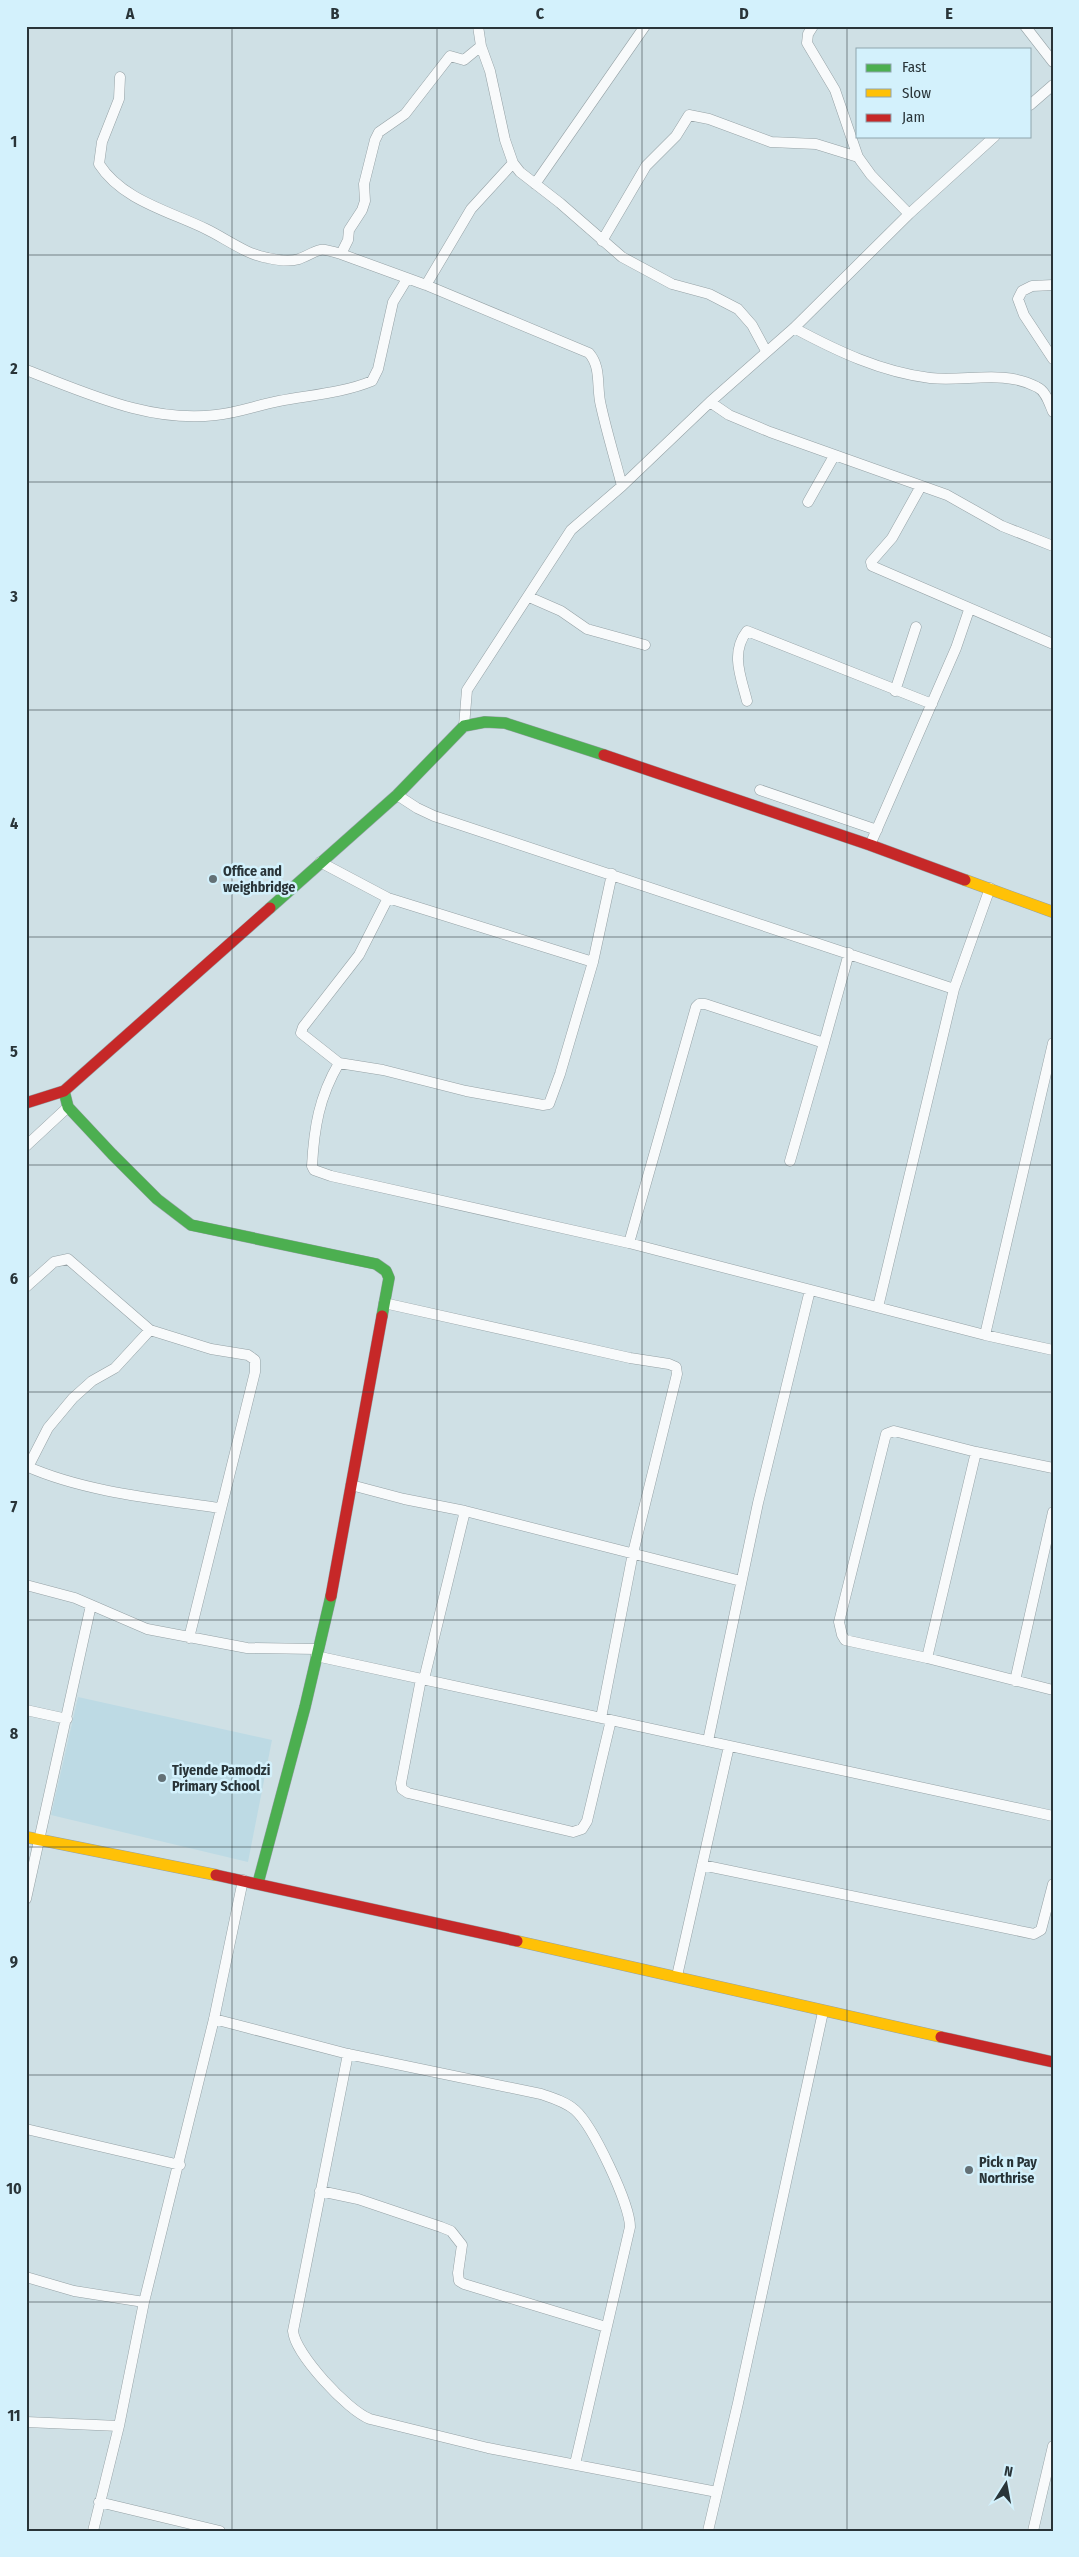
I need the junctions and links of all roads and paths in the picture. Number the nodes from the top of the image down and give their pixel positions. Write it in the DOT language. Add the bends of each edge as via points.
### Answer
graph roads {
  1 [pos="478,26"];
  2 [pos="645,26"];
  3 [pos="813,26"];
  4 [pos="1025,26"];
  5 [pos="481,46"];
  6 [pos="1053,62"];
  7 [pos="120,76"];
  8 [pos="1053,85"];
  9 [pos="1032,103"];
  10 [pos="994,138"];
  11 [pos="858,157"];
  12 [pos="513,162"];
  13 [pos="535,184"];
  14 [pos="909,214"];
  15 [pos="602,241"];
  16 [pos="342,254"];
  17 [pos="408,279"];
  18 [pos="426,285"];
  19 [pos="1053,285"];
  20 [pos="794,328"];
  21 [pos="766,352"];
  22 [pos="1053,358"];
  23 [pos="26,370"];
  24 [pos="710,402"];
  25 [pos="1053,412"];
  26 [pos="834,456"];
  27 [pos="622,486"];
  28 [pos="921,486"];
  29 [pos="808,502"];
  30 [pos="1053,546"];
  31 [pos="529,597"];
  32 [pos="970,610"];
  33 [pos="916,627"];
  34 [pos="1053,644"];
  35 [pos="645,645"];
  36 [pos="895,690"];
  37 [pos="747,701"];
  38 [pos="932,704"];
  39 [pos="464,726"];
  40 [pos="760,790"];
  41 [pos="397,795"];
  42 [pos="790,800"];
  43 [pos="785,817"];
  44 [pos="877,830"];
  45 [pos="870,845"];
  46 [pos="320,862"];
  47 [pos="612,874"];
  48 [pos="990,888"];
  49 [pos="388,898"];
  50 [pos="1053,912"];
  51 [pos="849,953"];
  52 [pos="593,962"];
  53 [pos="954,989"];
  54 [pos="824,1043"];
  55 [pos="1053,1043"];
  56 [pos="339,1063"];
  57 [pos="64,1091"];
  58 [pos="26,1103"];
  59 [pos="68,1107"];
  60 [pos="26,1146"];
  61 [pos="790,1161"];
  62 [pos="630,1242"];
  63 [pos="26,1287"];
  64 [pos="810,1290"];
  65 [pos="384,1303"];
  66 [pos="878,1306"];
  67 [pos="150,1330"];
  68 [pos="985,1336"];
  69 [pos="1053,1350"];
  70 [pos="976,1452"];
  71 [pos="27,1467"];
  72 [pos="1053,1468"];
  73 [pos="351,1485"];
  74 [pos="220,1508"];
  75 [pos="465,1511"];
  76 [pos="1053,1512"];
  77 [pos="633,1553"];
  78 [pos="741,1581"];
  79 [pos="26,1585"];
  80 [pos="91,1605"];
  81 [pos="189,1638"];
  82 [pos="317,1652"];
  83 [pos="927,1658"];
  84 [pos="423,1679"];
  85 [pos="1014,1681"];
  86 [pos="1053,1690"];
  87 [pos="26,1710"];
  88 [pos="67,1719"];
  89 [pos="606,1719"];
  90 [pos="708,1741"];
  91 [pos="729,1746"];
  92 [pos="1053,1816"];
  93 [pos="26,1837"];
  94 [pos="40,1840"];
  95 [pos="702,1865"];
  96 [pos="243,1880"];
  97 [pos="258,1883"];
  98 [pos="1053,1884"];
  99 [pos="26,1899"];
  100 [pos="677,1976"];
  101 [pos="823,2012"];
  102 [pos="214,2019"];
  103 [pos="348,2054"];
  104 [pos="1053,2062"];
  105 [pos="26,2129"];
  106 [pos="180,2165"];
  107 [pos="320,2191"];
  108 [pos="26,2277"];
  109 [pos="144,2302"];
  110 [pos="606,2326"];
  111 [pos="26,2422"];
  112 [pos="119,2426"];
  113 [pos="1053,2446"];
  114 [pos="575,2464"];
  115 [pos="717,2492"];
  116 [pos="99,2502"];
  117 [pos="93,2531"];
  118 [pos="220,2531"];
  119 [pos="708,2531"];
  120 [pos="1033,2531"];
  1 -- 5 [label="street"];
  2 -- 13 [label="street"];
  3 -- 11 [label="street" via="807,43 835,90"];
  4 -- 6 [label="street"];
  5 -- 12 [label="street"];
  5 -- 16 [label="street" via="464,60 450,56 406,114 379,132 364,184 365,201 349,230"];
  7 -- 16 [label="street" via="120,99 98,154 104,172 159,211 266,258 298,260 316,249"];
  8 -- 9 [label="street"];
  10 -- 14 [label="street"];
  11 -- 14 [label="street"];
  11 -- 15 [label="street" via="816,144 771,142 689,115 676,136 646,166"];
  12 -- 13 [label="street"];
  12 -- 18 [label="street" via="471,209"];
  13 -- 15 [label="street"];
  14 -- 20 [label="street"];
  15 -- 21 [label="street" via="622,257 672,284 718,298 738,309 752,325"];
  16 -- 17 [label="street"];
  17 -- 18 [label="street"];
  17 -- 23 [label="street" via="393,302 378,369 372,381 357,387 216,415 168,415 102,399"];
  18 -- 27 [label="street" via="589,353 598,369 600,403"];
  19 -- 22 [label="street" via="1032,286 1022,291 1018,300 1024,315"];
  20 -- 21 [label="street"];
  20 -- 25 [label="street" via="842,353 911,374 931,378 999,377 1036,386 1044,392"];
  21 -- 24 [label="street"];
  24 -- 26 [label="street" via="729,415"];
  24 -- 27 [label="street"];
  26 -- 28 [label="street"];
  26 -- 29 [label="street"];
  27 -- 31 [label="street" via="571,530"];
  28 -- 30 [label="street" via="947,496 1002,526"];
  28 -- 32 [label="street" via="892,538 871,564"];
  31 -- 35 [label="street" via="561,611 587,629"];
  31 -- 39 [label="street" via="467,690"];
  32 -- 34 [label="street"];
  32 -- 38 [label="street"];
  33 -- 36 [label="street"];
  36 -- 37 [label="street" via="747,631 736,657"];
  36 -- 38 [label="street"];
  38 -- 44 [label="street"];
  39 -- 41 [label="street"];
  39 -- 43 [label="street" via="478,721 502,722"];
  40 -- 42 [label="street"];
  41 -- 46 [label="street"];
  41 -- 47 [label="street" via="434,816"];
  42 -- 43 [label="street"];
  42 -- 44 [label="street"];
  43 -- 45 [label="street"];
  44 -- 45 [label="street"];
  45 -- 48 [label="street"];
  46 -- 49 [label="street"];
  46 -- 57 [label="street"];
  47 -- 51 [label="street"];
  47 -- 52 [label="street"];
  48 -- 50 [label="street"];
  48 -- 53 [label="street"];
  49 -- 52 [label="street"];
  49 -- 56 [label="street" via="360,955 301,1033"];
  51 -- 53 [label="street"];
  51 -- 54 [label="street"];
  52 -- 56 [label="street" via="548,1104"];
  53 -- 66 [label="street"];
  54 -- 61 [label="street"];
  54 -- 62 [label="street" via="699,1004"];
  55 -- 68 [label="street"];
  56 -- 62 [label="street" via="320,1102 314,1130 314,1170"];
  57 -- 58 [label="street"];
  57 -- 59 [label="street"];
  59 -- 60 [label="street"];
  59 -- 65 [label="street" via="148,1191 191,1225 376,1264 386,1271 389,1278"];
  62 -- 64 [label="street"];
  63 -- 67 [label="street" via="54,1262 68,1259"];
  64 -- 66 [label="street"];
  64 -- 78 [label="street"];
  65 -- 73 [label="street"];
  65 -- 77 [label="street" via="676,1368"];
  66 -- 68 [label="street"];
  67 -- 71 [label="street" via="114,1368 92,1380 73,1398 48,1428"];
  67 -- 74 [label="street" via="211,1349 248,1355 255,1360 255,1372"];
  68 -- 69 [label="street"];
  70 -- 72 [label="street"];
  70 -- 83 [label="street"];
  70 -- 83 [label="street" via="894,1431 886,1434 840,1622 845,1640"];
  71 -- 74 [label="street" via="164,1502"];
  73 -- 75 [label="street"];
  73 -- 82 [label="street" via="335,1580"];
  74 -- 81 [label="street"];
  75 -- 77 [label="street"];
  75 -- 84 [label="street"];
  76 -- 85 [label="street"];
  77 -- 78 [label="street"];
  77 -- 89 [label="street"];
  78 -- 90 [label="street"];
  79 -- 80 [label="street"];
  80 -- 81 [label="street" via="147,1629"];
  80 -- 88 [label="street"];
  81 -- 82 [label="street" via="247,1648"];
  82 -- 84 [label="street"];
  82 -- 97 [label="street"];
  83 -- 85 [label="street"];
  84 -- 89 [label="street"];
  84 -- 89 [label="street" via="402,1789 573,1832 582,1830 587,1821"];
  85 -- 86 [label="street"];
  87 -- 88 [label="street"];
  88 -- 94 [label="street"];
  89 -- 90 [label="street"];
  90 -- 91 [label="street"];
  91 -- 92 [label="street"];
  91 -- 95 [label="street"];
  93 -- 94 [label="street"];
  94 -- 96 [label="street"];
  94 -- 99 [label="street"];
  95 -- 98 [label="street" via="1034,1934 1041,1930"];
  95 -- 100 [label="street"];
  96 -- 97 [label="street"];
  96 -- 102 [label="street"];
  97 -- 100 [label="street"];
  100 -- 101 [label="street"];
  101 -- 104 [label="street"];
  101 -- 115 [label="street"];
  102 -- 103 [label="street"];
  102 -- 106 [label="street"];
  103 -- 107 [label="street"];
  103 -- 110 [label="street" via="541,2094 560,2100 576,2111 589,2128 630,2218"];
  105 -- 106 [label="street"];
  106 -- 109 [label="street"];
  107 -- 110 [label="street" via="358,2199 451,2231 462,2246 458,2273 459,2281 464,2284"];
  107 -- 114 [label="street" via="293,2331 295,2342 324,2380 361,2415 370,2419 488,2448"];
  108 -- 109 [label="street" via="74,2291"];
  109 -- 112 [label="street"];
  110 -- 114 [label="street"];
  111 -- 112 [label="street"];
  112 -- 116 [label="street"];
  113 -- 120 [label="street"];
  114 -- 115 [label="street"];
  115 -- 119 [label="street"];
  116 -- 117 [label="street"];
  116 -- 118 [label="street"];
}
